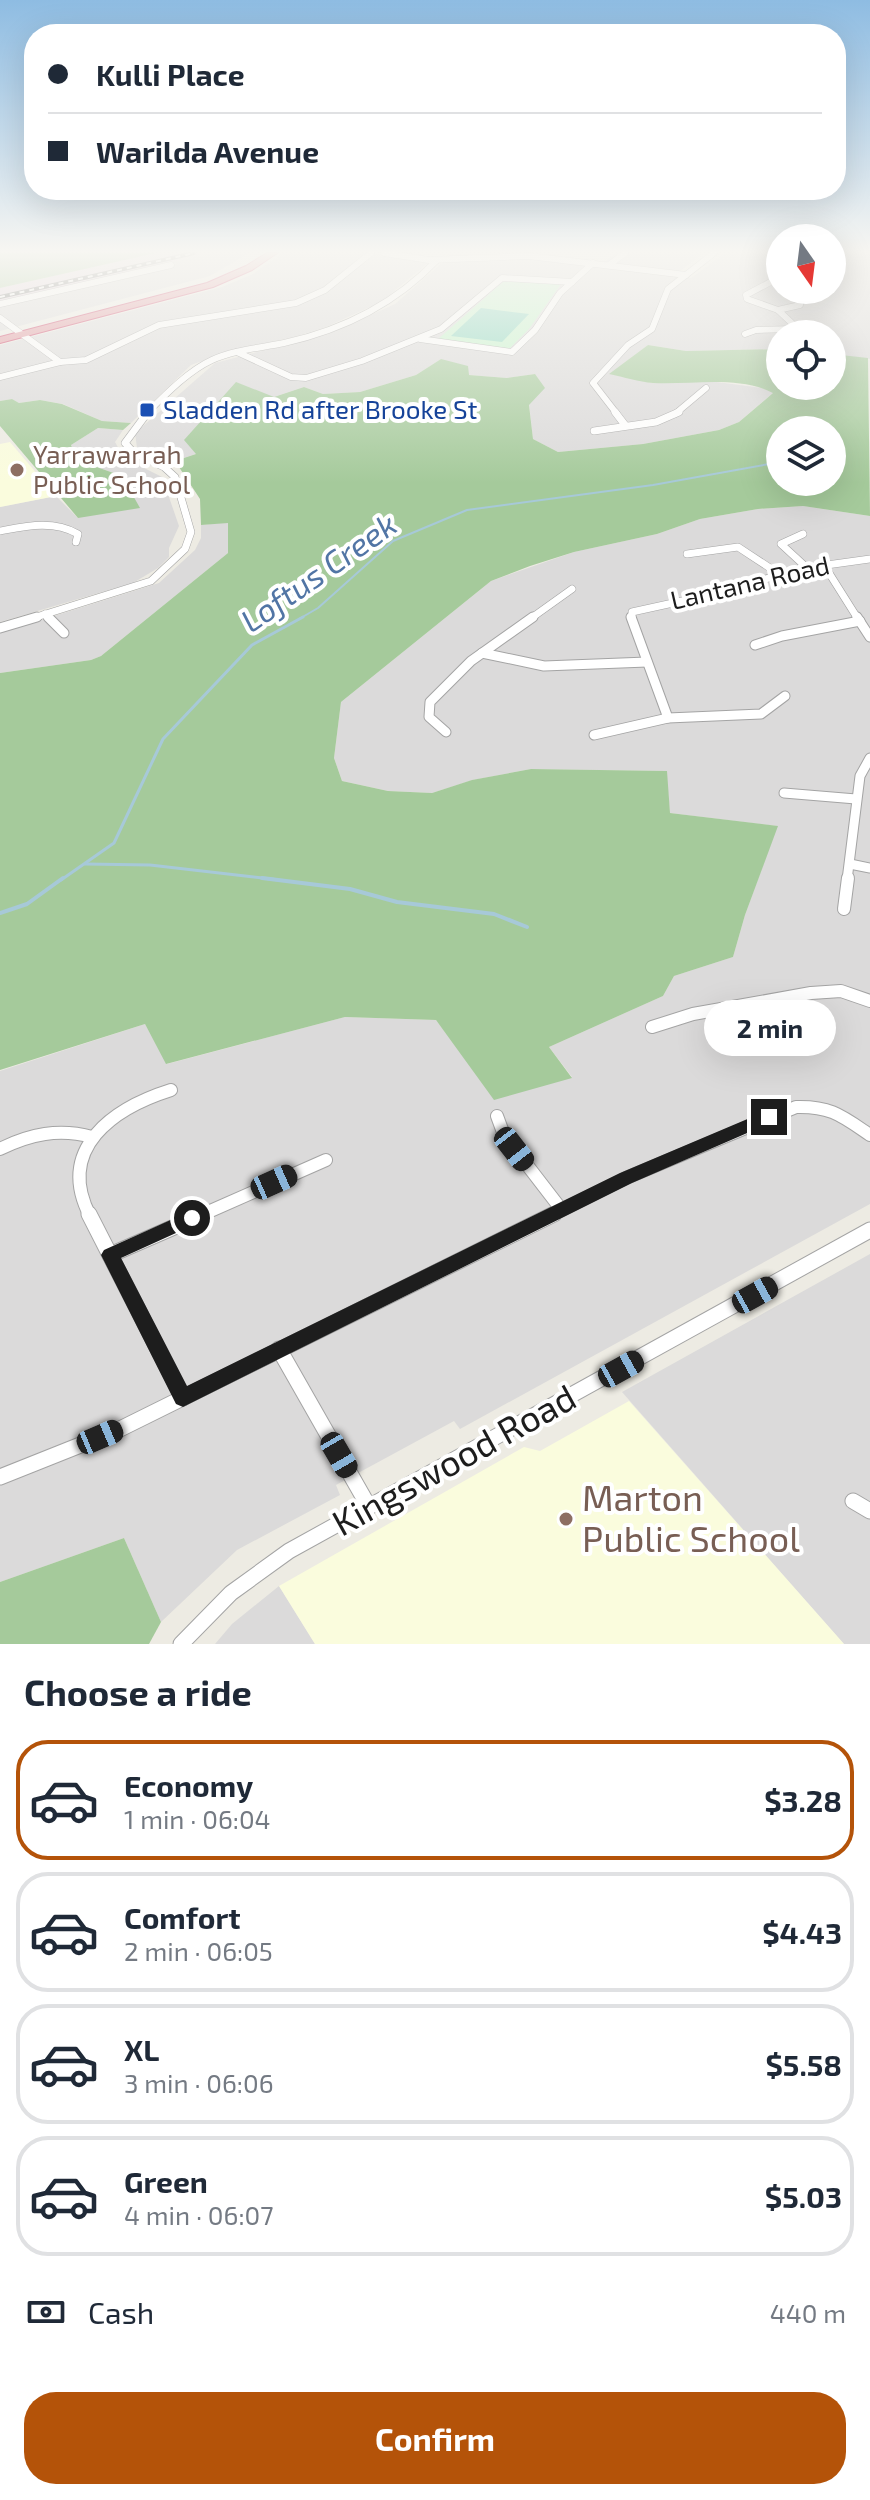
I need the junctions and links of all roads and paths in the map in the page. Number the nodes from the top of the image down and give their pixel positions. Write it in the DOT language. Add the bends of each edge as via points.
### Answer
graph roads {
  1 [pos="15,330"];
  2 [pos="31,330"];
  3 [pos="32,330"];
  4 [pos="149,330"];
  5 [pos="326,330"];
  6 [pos="438,330"];
  7 [pos="535,330"];
  8 [pos="651,330"];
  9 [pos="766,330"];
  10 [pos="19,333"];
  11 [pos="745,334"];
  12 [pos="0,338"];
  13 [pos="419,339"];
  14 [pos="237,352"];
  15 [pos="60,362"];
  16 [pos="0,377"];
  17 [pos="706,388"];
  18 [pos="625,425"];
  19 [pos="594,431"];
  20 [pos="0,531"];
  21 [pos="803,534"];
  22 [pos="76,542"];
  23 [pos="687,554"];
  24 [pos="870,559"];
  25 [pos="824,565"];
  26 [pos="806,567"];
  27 [pos="779,574"];
  28 [pos="572,589"];
  29 [pos="45,614"];
  30 [pos="860,621"];
  31 [pos="0,628"];
  32 [pos="64,633"];
  33 [pos="870,637"];
  34 [pos="755,645"];
  35 [pos="482,653"];
  36 [pos="647,662"];
  37 [pos="785,696"];
  38 [pos="668,718"];
  39 [pos="446,732"];
  40 [pos="594,735"];
  41 [pos="870,758"];
  42 [pos="784,793"];
  43 [pos="856,799"];
  44 [pos="850,864"];
  45 [pos="870,868"];
  46 [pos="844,909"];
  47 [pos="870,1001"];
  48 [pos="652,1027"];
  49 [pos="171,1090"];
  50 [pos="497,1116"];
  51 [pos="870,1135"];
  52 [pos="92,1137"];
  53 [pos="0,1149"];
  54 [pos="326,1160"];
  55 [pos="561,1209"];
  56 [pos="870,1230"];
  57 [pos="110,1255"];
  58 [pos="279,1349"];
  59 [pos="183,1398"];
  60 [pos="0,1477"];
  61 [pos="853,1501"];
  62 [pos="369,1507"];
  63 [pos="870,1511"];
  64 [pos="181,1644"];
  1 -- 10 [label="street"];
  2 -- 10 [label="highway"];
  3 -- 10 [label="highway"];
  4 -- 15 [label="street" via="86,360"];
  5 -- 14 [label="street"];
  6 -- 13 [label="street"];
  7 -- 13 [label="street" via="509,355"];
  8 -- 18 [label="street" via="628,345 593,383"];
  9 -- 11 [label="street"];
  10 -- 12 [label="highway"];
  10 -- 15 [label="street"];
  13 -- 14 [label="street" via="306,378 291,377"];
  14 -- 29 [label="street" via="199,368 126,438 134,453 175,477 191,532 185,549 151,581"];
  15 -- 16 [label="street"];
  17 -- 18 [label="street" via="679,415"];
  18 -- 19 [label="street"];
  20 -- 22 [label="street" via="67,526 78,534"];
  21 -- 26 [label="street" via="781,544"];
  23 -- 27 [label="street" via="738,547"];
  24 -- 25 [label="street, Lantana Road"];
  25 -- 26 [label="street, Lantana Road"];
  25 -- 30 [label="street"];
  26 -- 27 [label="street, Lantana Road"];
  27 -- 36 [label="street, Lantana Road" via="632,612"];
  28 -- 35 [label="street"];
  29 -- 31 [label="street"];
  29 -- 32 [label="street"];
  30 -- 33 [label="street"];
  30 -- 34 [label="street"];
  35 -- 36 [label="street" via="555,668"];
  35 -- 39 [label="street" via="430,702 429,717"];
  36 -- 38 [label="street"];
  37 -- 38 [label="street" via="761,714"];
  38 -- 40 [label="street"];
  41 -- 43 [label="street" via="862,769"];
  42 -- 43 [label="street"];
  43 -- 44 [label="street"];
  44 -- 45 [label="street"];
  44 -- 46 [label="street"];
  47 -- 48 [label="street" via="841,991 811,993 693,1014"];
  49 -- 52 [label="street" via="122,1110"];
  50 -- 55 [label="street" via="504,1135"];
  51 -- 55 [label="street" via="829,1109 796,1107"];
  52 -- 53 [label="street" via="50,1132"];
  52 -- 57 [label="street" via="77,1180"];
  54 -- 57 [label="street"];
  55 -- 58 [label="street"];
  56 -- 62 [label="street, Kingswood Road"];
  57 -- 59 [label="street"];
  58 -- 59 [label="street"];
  58 -- 62 [label="street"];
  59 -- 60 [label="street"];
  61 -- 63 [label="street"];
  62 -- 64 [label="street, Kingswood Road" via="254,1572"];
}
